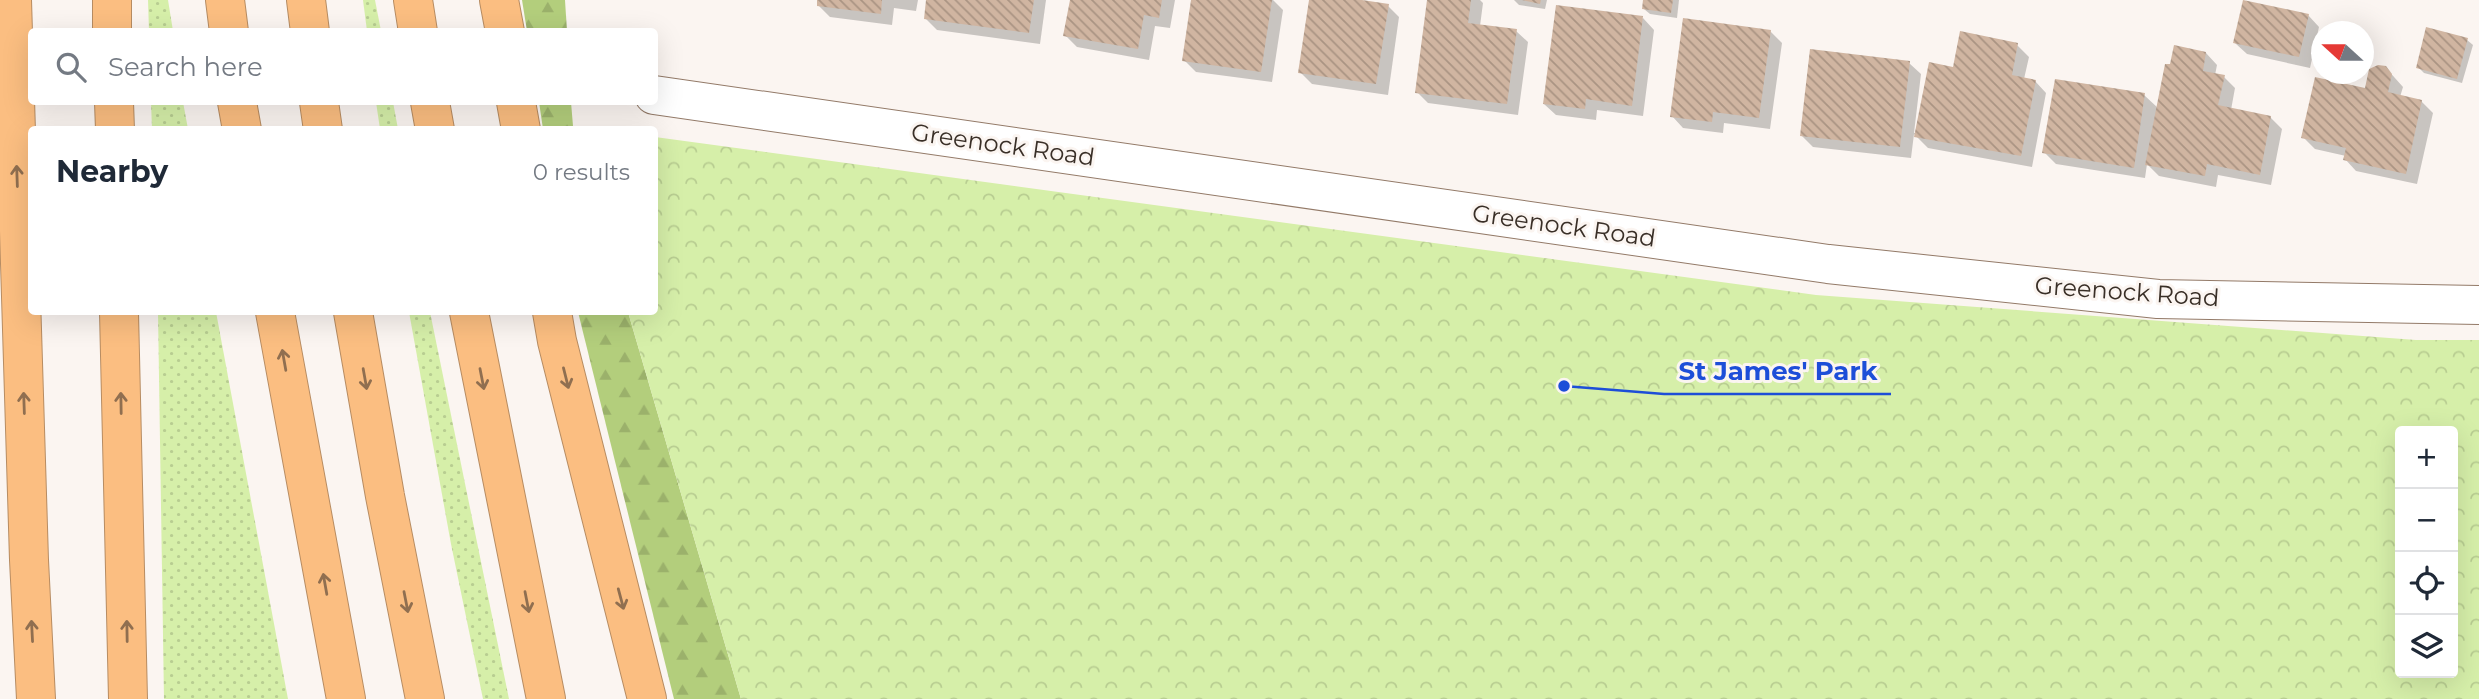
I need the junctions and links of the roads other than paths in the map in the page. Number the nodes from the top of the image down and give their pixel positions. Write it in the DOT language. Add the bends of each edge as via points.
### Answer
graph roads {
  1 [pos="12,0"];
  2 [pos="112,0"];
  3 [pos="225,0"];
  4 [pos="306,0"];
  5 [pos="413,0"];
  6 [pos="499,0"];
  7 [pos="113,28"];
  8 [pos="228,28"];
  9 [pos="310,28"];
  10 [pos="417,28"];
  11 [pos="504,28"];
  12 [pos="658,96"];
  13 [pos="114,105"];
  14 [pos="238,105"];
  15 [pos="319,105"];
  16 [pos="431,105"];
  17 [pos="517,105"];
  18 [pos="115,126"];
  19 [pos="241,126"];
  20 [pos="322,126"];
  21 [pos="434,126"];
  22 [pos="520,126"];
  23 [pos="2479,305"];
  24 [pos="119,315"];
  25 [pos="276,315"];
  26 [pos="354,315"];
  27 [pos="470,315"];
  28 [pos="553,315"];
  29 [pos="344,690"];
  30 [pos="36,699"];
  31 [pos="128,699"];
  32 [pos="425,699"];
  33 [pos="546,699"];
  34 [pos="647,699"];
  30 -- 1 [label="highway, one-way"];
  2 -- 7 [label="highway"];
  3 -- 8 [label="highway"];
  4 -- 9 [label="highway"];
  5 -- 10 [label="highway"];
  6 -- 11 [label="highway"];
  12 -- 23 [label="street, Greenock Road" via="1841,266 2158,299"];
  13 -- 18 [label="highway"];
  14 -- 19 [label="highway"];
  15 -- 20 [label="highway"];
  16 -- 21 [label="highway"];
  17 -- 22 [label="highway"];
  31 -- 24 [label="highway, one-way"];
  29 -- 25 [label="highway, one-way"];
  26 -- 32 [label="highway, one-way"];
  27 -- 33 [label="highway, one-way"];
  28 -- 34 [label="highway, one-way"];
}
